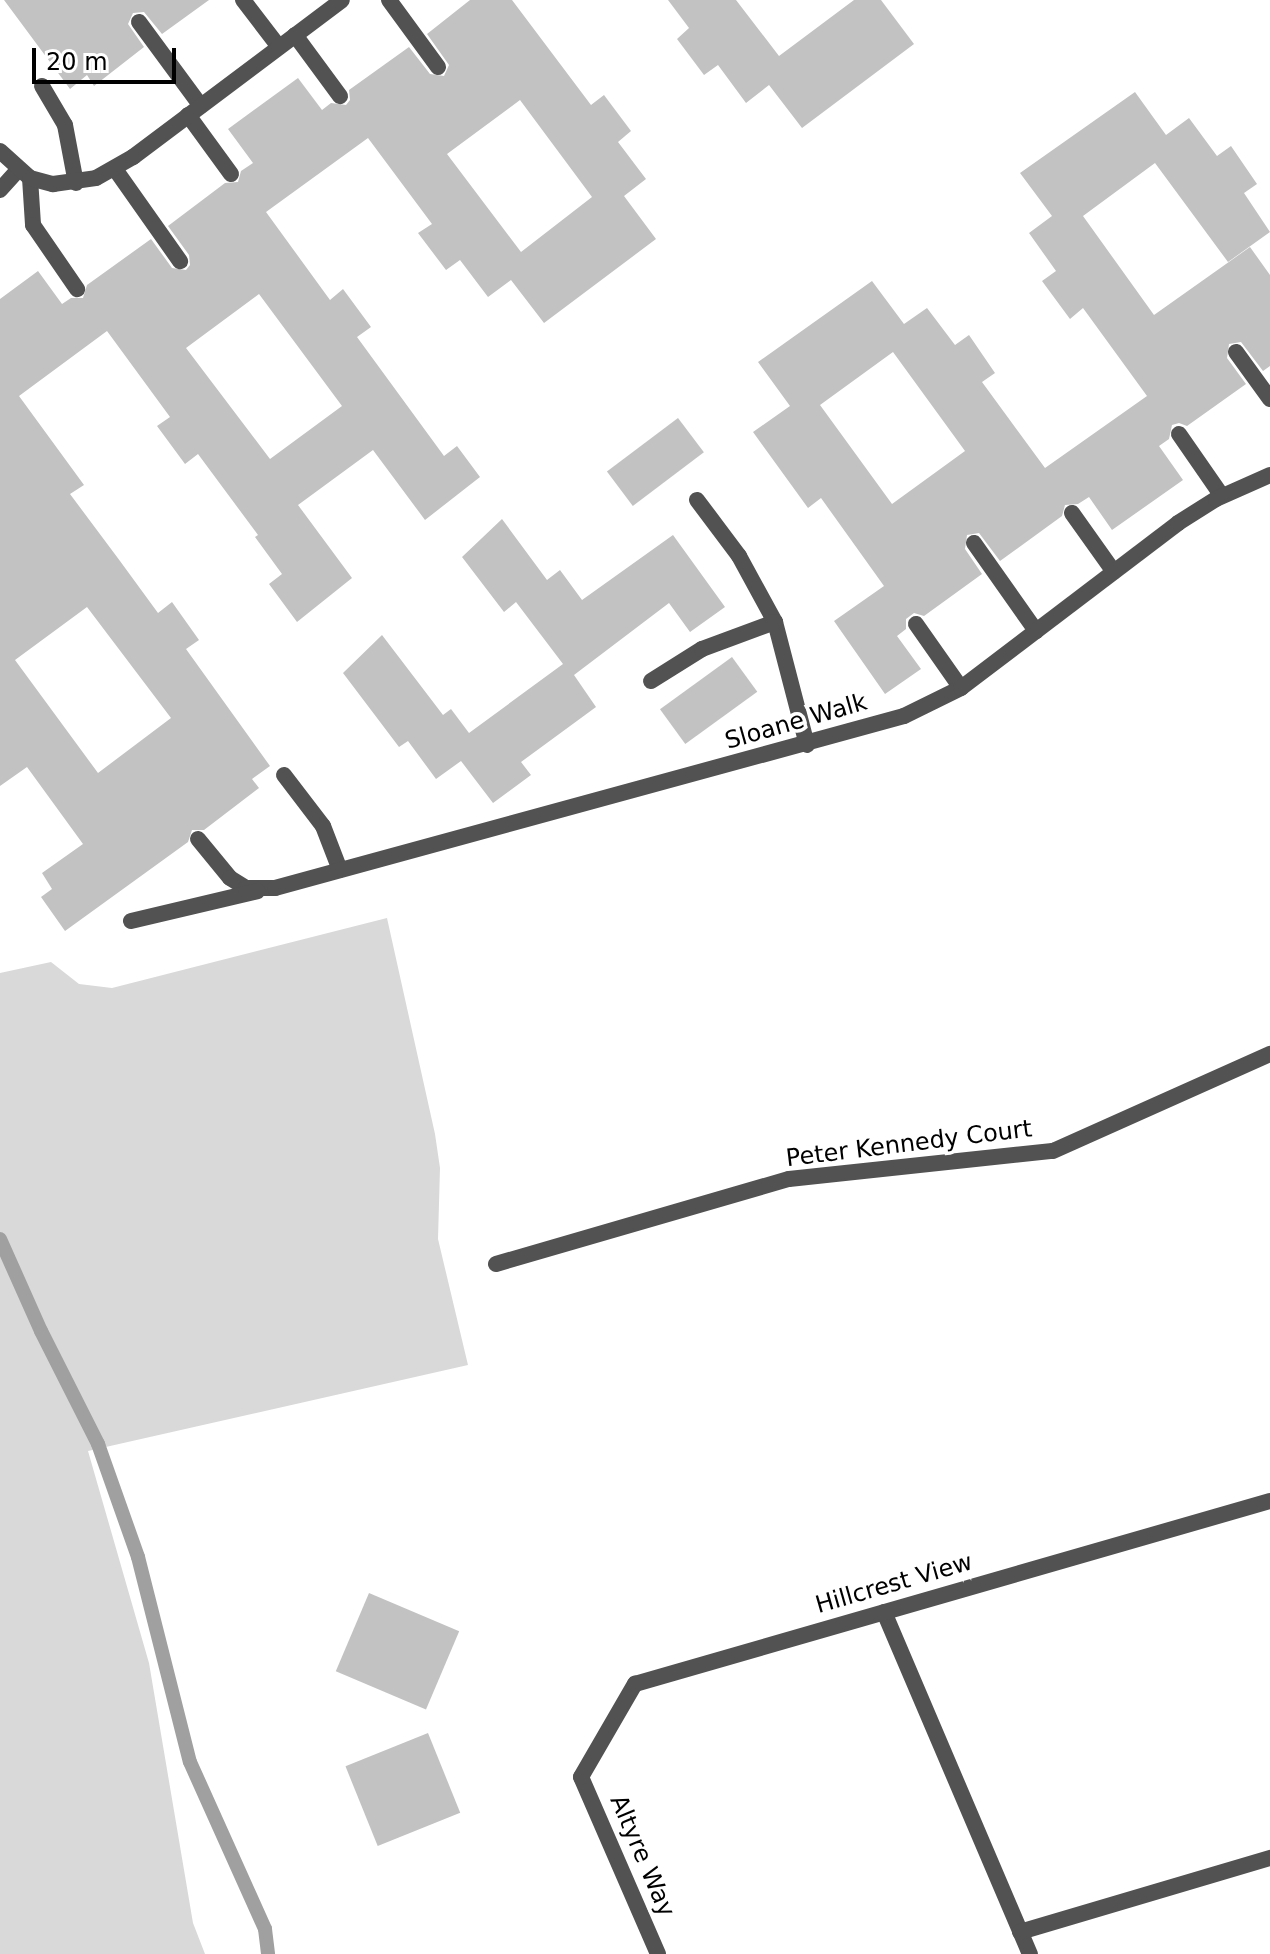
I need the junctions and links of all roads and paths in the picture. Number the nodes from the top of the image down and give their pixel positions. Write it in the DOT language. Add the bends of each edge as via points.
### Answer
graph roads {
  1 [pos="243,0"];
  2 [pos="342,0"];
  3 [pos="389,0"];
  4 [pos="139,22"];
  5 [pos="295,35"];
  6 [pos="279,47"];
  7 [pos="438,67"];
  8 [pos="42,86"];
  9 [pos="340,96"];
  10 [pos="194,111"];
  11 [pos="0,151"];
  12 [pos="115,169"];
  13 [pos="24,174"];
  14 [pos="231,174"];
  15 [pos="76,183"];
  16 [pos="0,190"];
  17 [pos="180,261"];
  18 [pos="77,289"];
  19 [pos="1236,352"];
  20 [pos="1270,399"];
  21 [pos="1179,434"];
  22 [pos="1270,475"];
  23 [pos="1222,496"];
  24 [pos="697,500"];
  25 [pos="1072,513"];
  26 [pos="974,543"];
  27 [pos="1114,572"];
  28 [pos="775,622"];
  29 [pos="916,624"];
  30 [pos="1036,631"];
  31 [pos="651,681"];
  32 [pos="961,688"];
  33 [pos="807,745"];
  34 [pos="284,775"];
  35 [pos="198,839"];
  36 [pos="340,870"];
  37 [pos="275,888"];
  38 [pos="131,921"];
  39 [pos="1270,1054"];
  40 [pos="496,1264"];
  41 [pos="1270,1501"];
  42 [pos="884,1612"];
  43 [pos="581,1777"];
  44 [pos="1270,1858"];
  45 [pos="1020,1932"];
  46 [pos="658,1954"];
  47 [pos="1030,1954"];
  1 -- 6 [label="street"];
  2 -- 5 [label="street"];
  3 -- 7 [label="street"];
  4 -- 10 [label="street"];
  5 -- 6 [label="street"];
  5 -- 9 [label="street"];
  6 -- 10 [label="street"];
  8 -- 15 [label="street" via="65,125"];
  10 -- 12 [label="street"];
  10 -- 14 [label="street"];
  11 -- 13 [label="street"];
  12 -- 15 [label="street"];
  12 -- 17 [label="street"];
  13 -- 15 [label="street" via="53,184"];
  13 -- 16 [label="street"];
  13 -- 18 [label="street" via="33,225"];
  19 -- 20 [label="street"];
  21 -- 23 [label="street"];
  22 -- 23 [label="street, Sloane Walk"];
  23 -- 27 [label="street, Sloane Walk"];
  24 -- 28 [label="street" via="739,556"];
  25 -- 27 [label="street"];
  26 -- 30 [label="street"];
  27 -- 30 [label="street, Sloane Walk"];
  28 -- 31 [label="street" via="702,649"];
  28 -- 33 [label="street"];
  29 -- 32 [label="street"];
  30 -- 32 [label="street, Sloane Walk"];
  32 -- 33 [label="street, Sloane Walk" via="904,716"];
  33 -- 36 [label="street, Sloane Walk"];
  34 -- 36 [label="street" via="323,826"];
  35 -- 37 [label="street, Sloane Walk" via="230,878 246,888"];
  36 -- 37 [label="street, Sloane Walk"];
  37 -- 38 [label="street, Sloane Walk"];
  39 -- 40 [label="street, Peter Kennedy Court" via="1053,1151 789,1179"];
  41 -- 42 [label="street, Hillcrest View"];
  42 -- 43 [label="street, Hillcrest View" via="635,1684"];
  42 -- 45 [label="street"];
  43 -- 46 [label="street, Altyre Way"];
  44 -- 45 [label="street"];
  45 -- 47 [label="street"];
}
